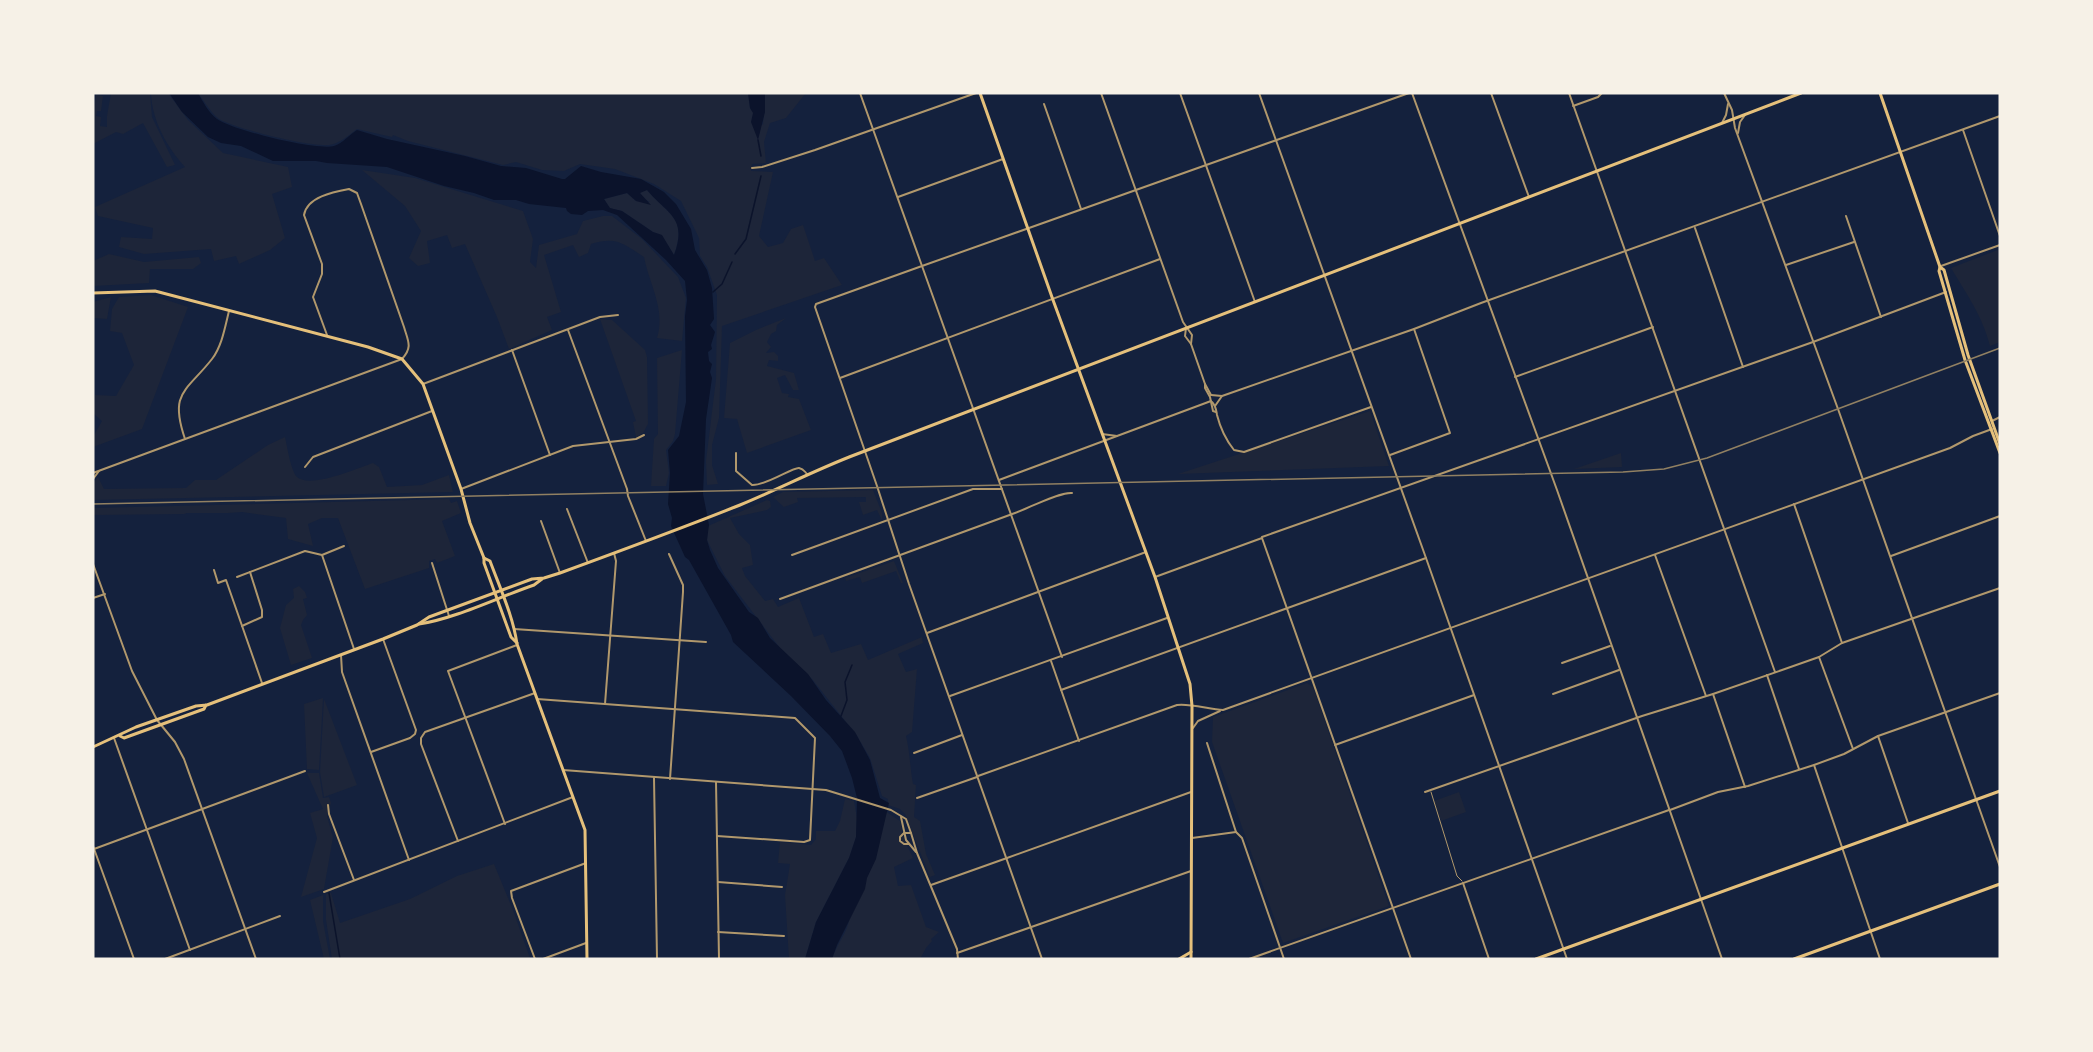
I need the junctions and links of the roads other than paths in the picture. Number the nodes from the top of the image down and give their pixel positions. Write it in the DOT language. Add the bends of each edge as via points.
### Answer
graph roads {
  1 [pos="860,93"];
  2 [pos="976,93"];
  3 [pos="980,93"];
  4 [pos="1101,93"];
  5 [pos="1180,93"];
  6 [pos="1259,93"];
  7 [pos="1411,93"];
  8 [pos="1491,93"];
  9 [pos="1569,93"];
  10 [pos="1602,93"];
  11 [pos="1724,93"];
  12 [pos="1801,93"];
  13 [pos="1880,93"];
  14 [pos="1044,104"];
  15 [pos="1728,104"];
  16 [pos="1573,105"];
  17 [pos="1745,115"];
  18 [pos="2000,116"];
  19 [pos="1734,119"];
  20 [pos="1722,124"];
  21 [pos="873,128"];
  22 [pos="1963,130"];
  23 [pos="1738,134"];
  24 [pos="1276,140"];
  25 [pos="1900,152"];
  26 [pos="1003,159"];
  27 [pos="1206,166"];
  28 [pos="752,168"];
  29 [pos="1596,172"];
  30 [pos="1136,191"];
  31 [pos="897,197"];
  32 [pos="1529,197"];
  33 [pos="1763,202"];
  34 [pos="1082,210"];
  35 [pos="1846,216"];
  36 [pos="1459,224"];
  37 [pos="1694,227"];
  38 [pos="1028,229"];
  39 [pos="2000,236"];
  40 [pos="1854,242"];
  41 [pos="2000,244"];
  42 [pos="1625,252"];
  43 [pos="1160,260"];
  44 [pos="922,266"];
  45 [pos="1786,266"];
  46 [pos="1940,267"];
  47 [pos="1324,275"];
  48 [pos="93,292"];
  49 [pos="1946,292"];
  50 [pos="1053,300"];
  51 [pos="1487,301"];
  52 [pos="1255,302"];
  53 [pos="229,311"];
  54 [pos="618,315"];
  55 [pos="1881,317"];
  56 [pos="1653,327"];
  57 [pos="1186,328"];
  58 [pos="1414,329"];
  59 [pos="568,330"];
  60 [pos="327,338"];
  61 [pos="947,338"];
  62 [pos="1814,342"];
  63 [pos="1191,344"];
  64 [pos="512,350"];
  65 [pos="1351,352"];
  66 [pos="402,358"];
  67 [pos="1743,367"];
  68 [pos="1079,370"];
  69 [pos="1515,377"];
  70 [pos="840,378"];
  71 [pos="423,384"];
  72 [pos="1675,390"];
  73 [pos="1222,396"];
  74 [pos="1211,399"];
  75 [pos="1215,406"];
  76 [pos="1371,407"];
  77 [pos="974,410"];
  78 [pos="432,411"];
  79 [pos="1216,412"];
  80 [pos="2000,417"];
  81 [pos="1990,421"];
  82 [pos="1993,428"];
  83 [pos="1102,434"];
  84 [pos="644,435"];
  85 [pos="1116,435"];
  86 [pos="185,439"];
  87 [pos="1538,440"];
  88 [pos="609,441"];
  89 [pos="1105,441"];
  90 [pos="2000,444"];
  91 [pos="865,451"];
  92 [pos="736,453"];
  93 [pos="2000,453"];
  94 [pos="550,455"];
  95 [pos="1390,456"];
  96 [pos="305,467"];
  97 [pos="99,471"];
  98 [pos="93,473"];
  99 [pos="807,474"];
  100 [pos="93,479"];
  101 [pos="1862,479"];
  102 [pos="999,480"];
  103 [pos="461,489"];
  104 [pos="1002,489"];
  105 [pos="1401,489"];
  106 [pos="1072,493"];
  107 [pos="1794,503"];
  108 [pos="567,509"];
  109 [pos="1011,515"];
  110 [pos="2000,516"];
  111 [pos="888,520"];
  112 [pos="542,521"];
  113 [pos="1725,529"];
  114 [pos="1262,538"];
  115 [pos="646,542"];
  116 [pos="344,546"];
  117 [pos="1146,552"];
  118 [pos="614,553"];
  119 [pos="669,554"];
  120 [pos="900,554"];
  121 [pos="1655,554"];
  122 [pos="322,555"];
  123 [pos="792,555"];
  124 [pos="1891,556"];
  125 [pos="484,558"];
  126 [pos="1426,558"];
  127 [pos="432,563"];
  128 [pos="588,563"];
  129 [pos="93,564"];
  130 [pos="214,570"];
  131 [pos="250,572"];
  132 [pos="560,573"];
  133 [pos="237,577"];
  134 [pos="1155,577"];
  135 [pos="544,578"];
  136 [pos="1587,579"];
  137 [pos="2000,588"];
  138 [pos="501,591"];
  139 [pos="495,593"];
  140 [pos="1038,593"];
  141 [pos="105,594"];
  142 [pos="503,596"];
  143 [pos="93,598"];
  144 [pos="497,598"];
  145 [pos="780,599"];
  146 [pos="1286,608"];
  147 [pos="447,610"];
  148 [pos="449,616"];
  149 [pos="1168,618"];
  150 [pos="1912,619"];
  151 [pos="417,625"];
  152 [pos="242,626"];
  153 [pos="1449,627"];
  154 [pos="514,629"];
  155 [pos="927,633"];
  156 [pos="610,634"];
  157 [pos="383,639"];
  158 [pos="680,640"];
  159 [pos="706,642"];
  160 [pos="1842,643"];
  161 [pos="517,644"];
  162 [pos="1610,646"];
  163 [pos="1178,648"];
  164 [pos="354,650"];
  165 [pos="340,655"];
  166 [pos="1062,657"];
  167 [pos="1819,657"];
  168 [pos="1051,661"];
  169 [pos="1562,663"];
  170 [pos="1619,670"];
  171 [pos="1775,672"];
  172 [pos="1767,675"];
  173 [pos="1312,678"];
  174 [pos="262,683"];
  175 [pos="1061,690"];
  176 [pos="535,693"];
  177 [pos="2000,693"];
  178 [pos="1553,694"];
  179 [pos="1713,694"];
  180 [pos="1473,695"];
  181 [pos="950,696"];
  182 [pos="1706,696"];
  183 [pos="537,699"];
  184 [pos="605,704"];
  185 [pos="207,705"];
  186 [pos="1192,706"];
  187 [pos="676,709"];
  188 [pos="1222,710"];
  189 [pos="1946,712"];
  190 [pos="464,717"];
  191 [pos="1635,718"];
  192 [pos="157,720"];
  193 [pos="161,725"];
  194 [pos="1192,731"];
  195 [pos="963,735"];
  196 [pos="120,736"];
  197 [pos="1878,736"];
  198 [pos="114,738"];
  199 [pos="1079,741"];
  200 [pos="1207,743"];
  201 [pos="1335,745"];
  202 [pos="93,747"];
  203 [pos="1853,749"];
  204 [pos="371,752"];
  205 [pos="914,753"];
  206 [pos="1499,765"];
  207 [pos="1814,765"];
  208 [pos="563,770"];
  209 [pos="1799,770"];
  210 [pos="305,771"];
  211 [pos="978,776"];
  212 [pos="654,778"];
  213 [pos="670,779"];
  214 [pos="716,782"];
  215 [pos="1745,787"];
  216 [pos="812,788"];
  217 [pos="1431,790"];
  218 [pos="2000,791"];
  219 [pos="1191,792"];
  220 [pos="1425,792"];
  221 [pos="573,797"];
  222 [pos="917,798"];
  223 [pos="1975,800"];
  224 [pos="328,806"];
  225 [pos="203,810"];
  226 [pos="1669,810"];
  227 [pos="900,814"];
  228 [pos="1908,823"];
  229 [pos="505,824"];
  230 [pos="148,830"];
  231 [pos="1236,832"];
  232 [pos="904,833"];
  233 [pos="911,833"];
  234 [pos="717,836"];
  235 [pos="1191,838"];
  236 [pos="458,842"];
  237 [pos="909,844"];
  238 [pos="93,848"];
  239 [pos="1842,848"];
  240 [pos="917,853"];
  241 [pos="1007,858"];
  242 [pos="409,860"];
  243 [pos="1530,860"];
  244 [pos="586,863"];
  245 [pos="2000,867"];
  246 [pos="1191,871"];
  247 [pos="354,880"];
  248 [pos="718,882"];
  249 [pos="1463,883"];
  250 [pos="2000,884"];
  251 [pos="930,885"];
  252 [pos="782,888"];
  253 [pos="324,892"];
  254 [pos="1701,900"];
  255 [pos="1394,908"];
  256 [pos="280,916"];
  257 [pos="1031,927"];
  258 [pos="246,929"];
  259 [pos="1871,931"];
  260 [pos="718,932"];
  261 [pos="784,936"];
  262 [pos="587,943"];
  263 [pos="1280,948"];
  264 [pos="1563,949"];
  265 [pos="190,950"];
  266 [pos="1191,952"];
  267 [pos="957,953"];
  268 [pos="134,959"];
  269 [pos="165,959"];
  270 [pos="256,959"];
  271 [pos="536,959"];
  272 [pos="543,959"];
  273 [pos="587,959"];
  274 [pos="657,959"];
  275 [pos="719,959"];
  276 [pos="958,959"];
  277 [pos="1042,959"];
  278 [pos="1179,959"];
  279 [pos="1191,959"];
  280 [pos="1249,959"];
  281 [pos="1284,959"];
  282 [pos="1411,959"];
  283 [pos="1489,959"];
  284 [pos="1536,959"];
  285 [pos="1567,959"];
  286 [pos="1722,959"];
  287 [pos="1794,959"];
  288 [pos="1880,959"];
  1 -- 21 [label="street"];
  2 -- 21 [label="street"];
  3 -- 26 [label="main road"];
  4 -- 30 [label="street"];
  5 -- 27 [label="street"];
  6 -- 24 [label="street"];
  7 -- 24 [label="street"];
  7 -- 36 [label="street"];
  8 -- 32 [label="street"];
  9 -- 16 [label="street"];
  10 -- 16 [label="street"];
  11 -- 15 [label="street"];
  12 -- 17 [label="main road"];
  13 -- 25 [label="main road"];
  14 -- 34 [label="street"];
  15 -- 19 [label="street"];
  15 -- 20 [label="street"];
  16 -- 29 [label="street"];
  17 -- 19 [label="main road"];
  17 -- 23 [label="street"];
  18 -- 22 [label="street"];
  19 -- 20 [label="main road"];
  19 -- 23 [label="street"];
  20 -- 29 [label="main road"];
  21 -- 28 [label="street"];
  21 -- 31 [label="street"];
  22 -- 25 [label="street"];
  22 -- 39 [label="street"];
  23 -- 33 [label="street"];
  24 -- 27 [label="street"];
  24 -- 47 [label="street"];
  25 -- 33 [label="street"];
  25 -- 46 [label="main road"];
  26 -- 31 [label="street"];
  26 -- 38 [label="main road"];
  27 -- 30 [label="street"];
  27 -- 52 [label="street"];
  29 -- 32 [label="main road"];
  29 -- 42 [label="street"];
  30 -- 34 [label="street"];
  30 -- 43 [label="street"];
  31 -- 44 [label="street"];
  32 -- 36 [label="main road"];
  33 -- 37 [label="street"];
  33 -- 45 [label="street"];
  34 -- 38 [label="street"];
  35 -- 40 [label="street"];
  36 -- 47 [label="main road"];
  36 -- 51 [label="street"];
  37 -- 42 [label="street"];
  37 -- 67 [label="street"];
  38 -- 44 [label="street"];
  38 -- 50 [label="main road"];
  40 -- 45 [label="street"];
  40 -- 55 [label="street"];
  41 -- 46 [label="street"];
  42 -- 51 [label="street"];
  42 -- 56 [label="street"];
  43 -- 50 [label="street"];
  43 -- 57 [label="street"];
  44 -- 61 [label="street"];
  44 -- 70 [label="street" via="816,304"];
  45 -- 62 [label="street"];
  46 -- 49 [label="main road"];
  46 -- 81 [label="main road"];
  47 -- 52 [label="main road"];
  47 -- 65 [label="street"];
  48 -- 53 [label="main road" via="155,291"];
  49 -- 55 [label="street"];
  49 -- 81 [label="main road" via="1965,360"];
  50 -- 61 [label="street"];
  50 -- 68 [label="main road"];
  51 -- 58 [label="street"];
  51 -- 69 [label="street"];
  52 -- 57 [label="main road"];
  53 -- 60 [label="main road"];
  53 -- 86 [label="street" via="213,358 179,400 177,412"];
  54 -- 59 [label="street"];
  55 -- 62 [label="street"];
  56 -- 69 [label="street"];
  56 -- 72 [label="street"];
  57 -- 63 [label="street" via="1185,336"];
  57 -- 63 [label="street" via="1192,335"];
  57 -- 68 [label="main road"];
  58 -- 65 [label="street"];
  58 -- 95 [label="street" via="1450,433"];
  59 -- 64 [label="street"];
  59 -- 88 [label="street"];
  60 -- 66 [label="main road"];
  60 -- 66 [label="street" via="313,297 322,264 304,215 305,207 349,189 357,193 404,327 409,351"];
  61 -- 70 [label="street"];
  61 -- 77 [label="street"];
  62 -- 67 [label="street"];
  62 -- 101 [label="street"];
  63 -- 74 [label="street"];
  64 -- 71 [label="street"];
  64 -- 94 [label="street"];
  65 -- 73 [label="street"];
  65 -- 76 [label="street"];
  66 -- 71 [label="main road"];
  66 -- 86 [label="street"];
  67 -- 72 [label="street"];
  68 -- 77 [label="main road"];
  68 -- 83 [label="main road"];
  69 -- 87 [label="street"];
  70 -- 91 [label="street"];
  71 -- 78 [label="main road"];
  72 -- 87 [label="street"];
  72 -- 113 [label="street"];
  73 -- 74 [label="street"];
  73 -- 75 [label="street"];
  74 -- 75 [label="street"];
  74 -- 79 [label="street"];
  74 -- 85 [label="street"];
  75 -- 79 [label="street"];
  76 -- 79 [label="street" via="1244,452 1234,450"];
  76 -- 95 [label="street"];
  77 -- 91 [label="main road"];
  77 -- 102 [label="street"];
  78 -- 96 [label="street" via="313,457"];
  78 -- 103 [label="main road"];
  80 -- 81 [label="street"];
  81 -- 82 [label="main road"];
  82 -- 90 [label="main road"];
  82 -- 93 [label="main road"];
  82 -- 101 [label="street" via="1950,448"];
  83 -- 85 [label="street"];
  83 -- 89 [label="main road"];
  84 -- 88 [label="street"];
  85 -- 89 [label="street"];
  86 -- 97 [label="street"];
  87 -- 105 [label="street"];
  87 -- 136 [label="street"];
  88 -- 94 [label="street"];
  88 -- 115 [label="street"];
  89 -- 102 [label="street"];
  89 -- 117 [label="main road"];
  91 -- 99 [label="main road"];
  91 -- 111 [label="street"];
  92 -- 99 [label="street" via="736,471 752,486 796,468"];
  94 -- 103 [label="street"];
  95 -- 105 [label="street"];
  97 -- 98 [label="street"];
  97 -- 100 [label="street"];
  99 -- 115 [label="main road"];
  101 -- 107 [label="street"];
  101 -- 124 [label="street"];
  102 -- 104 [label="street"];
  103 -- 125 [label="main road"];
  104 -- 109 [label="street"];
  104 -- 111 [label="street" via="973,489"];
  105 -- 114 [label="street"];
  105 -- 126 [label="street"];
  106 -- 109 [label="street" via="1063,493"];
  107 -- 113 [label="street"];
  107 -- 160 [label="street"];
  108 -- 128 [label="street"];
  109 -- 120 [label="street"];
  109 -- 140 [label="street"];
  110 -- 124 [label="street"];
  111 -- 120 [label="street"];
  111 -- 123 [label="street"];
  112 -- 132 [label="street"];
  113 -- 121 [label="street"];
  113 -- 171 [label="street"];
  114 -- 134 [label="street"];
  114 -- 146 [label="street"];
  115 -- 118 [label="main road"];
  116 -- 122 [label="street"];
  117 -- 134 [label="main road"];
  117 -- 140 [label="street"];
  118 -- 128 [label="main road"];
  118 -- 156 [label="street"];
  119 -- 158 [label="street" via="683,585"];
  120 -- 145 [label="street"];
  120 -- 155 [label="street"];
  121 -- 136 [label="street"];
  121 -- 182 [label="street"];
  122 -- 131 [label="street" via="305,551"];
  122 -- 164 [label="street"];
  124 -- 150 [label="street"];
  125 -- 138 [label="main road" via="490,561"];
  125 -- 139 [label="main road"];
  126 -- 146 [label="street"];
  126 -- 153 [label="street"];
  127 -- 147 [label="street"];
  128 -- 132 [label="main road"];
  129 -- 141 [label="street"];
  130 -- 152 [label="street" via="218,583 226,580"];
  131 -- 133 [label="street"];
  131 -- 152 [label="street" via="261,617"];
  132 -- 135 [label="main road"];
  134 -- 149 [label="main road"];
  135 -- 138 [label="main road"];
  135 -- 142 [label="main road"];
  136 -- 153 [label="street"];
  136 -- 162 [label="street"];
  137 -- 150 [label="street"];
  138 -- 139 [label="main road"];
  138 -- 142 [label="main road"];
  139 -- 144 [label="main road"];
  139 -- 147 [label="main road"];
  140 -- 155 [label="street"];
  140 -- 166 [label="street"];
  141 -- 143 [label="street"];
  141 -- 192 [label="street" via="132,671"];
  142 -- 144 [label="main road"];
  142 -- 154 [label="main road"];
  144 -- 148 [label="main road"];
  144 -- 161 [label="main road"];
  146 -- 163 [label="street"];
  146 -- 173 [label="street"];
  147 -- 148 [label="street"];
  147 -- 151 [label="main road"];
  148 -- 151 [label="main road"];
  149 -- 163 [label="main road"];
  149 -- 166 [label="street"];
  150 -- 160 [label="street"];
  150 -- 189 [label="street"];
  151 -- 157 [label="main road"];
  152 -- 174 [label="street"];
  153 -- 173 [label="street"];
  153 -- 180 [label="street"];
  154 -- 156 [label="street"];
  154 -- 161 [label="main road"];
  155 -- 181 [label="street"];
  156 -- 158 [label="street"];
  156 -- 184 [label="street"];
  157 -- 164 [label="main road"];
  157 -- 204 [label="street" via="416,726 410,738"];
  158 -- 159 [label="street"];
  158 -- 187 [label="street"];
  160 -- 167 [label="street"];
  161 -- 176 [label="main road"];
  161 -- 190 [label="street" via="448,671"];
  162 -- 169 [label="street"];
  162 -- 170 [label="street"];
  163 -- 175 [label="street"];
  163 -- 186 [label="main road" via="1190,684"];
  164 -- 165 [label="main road"];
  165 -- 174 [label="main road"];
  165 -- 204 [label="street" via="340,667"];
  166 -- 168 [label="street"];
  167 -- 171 [label="street"];
  167 -- 203 [label="street"];
  168 -- 175 [label="street"];
  168 -- 181 [label="street"];
  170 -- 178 [label="street"];
  170 -- 191 [label="street"];
  171 -- 172 [label="street"];
  172 -- 179 [label="street"];
  172 -- 209 [label="street"];
  173 -- 188 [label="street"];
  173 -- 201 [label="street"];
  174 -- 185 [label="main road"];
  175 -- 199 [label="street"];
  176 -- 183 [label="main road"];
  176 -- 190 [label="street"];
  177 -- 189 [label="street"];
  179 -- 182 [label="street"];
  179 -- 215 [label="street"];
  180 -- 201 [label="street"];
  180 -- 206 [label="street"];
  181 -- 195 [label="street"];
  182 -- 191 [label="street"];
  183 -- 184 [label="street"];
  183 -- 208 [label="main road"];
  184 -- 187 [label="street"];
  185 -- 192 [label="main road"];
  185 -- 193 [label="main road"];
  186 -- 188 [label="street"];
  186 -- 194 [label="main road"];
  186 -- 199 [label="street" via="1177,705"];
  187 -- 213 [label="street"];
  187 -- 216 [label="street" via="795,718 815,738"];
  188 -- 194 [label="street" via="1198,721"];
  189 -- 197 [label="street"];
  189 -- 223 [label="street"];
  190 -- 229 [label="street"];
  190 -- 236 [label="street" via="425,732 421,738"];
  191 -- 206 [label="street"];
  191 -- 226 [label="street"];
  192 -- 193 [label="street"];
  192 -- 196 [label="main road"];
  193 -- 196 [label="main road"];
  193 -- 225 [label="street" via="184,759"];
  194 -- 219 [label="main road"];
  195 -- 205 [label="street"];
  195 -- 211 [label="street"];
  196 -- 198 [label="main road"];
  197 -- 203 [label="street"];
  197 -- 228 [label="street"];
  198 -- 202 [label="main road"];
  198 -- 230 [label="street"];
  199 -- 211 [label="street"];
  200 -- 231 [label="street"];
  201 -- 255 [label="street"];
  203 -- 207 [label="street"];
  204 -- 242 [label="street"];
  206 -- 217 [label="street"];
  206 -- 243 [label="street"];
  207 -- 209 [label="street"];
  207 -- 239 [label="street"];
  208 -- 212 [label="street"];
  208 -- 221 [label="main road"];
  209 -- 215 [label="street"];
  210 -- 225 [label="street"];
  211 -- 222 [label="street"];
  211 -- 241 [label="street"];
  212 -- 213 [label="street"];
  212 -- 274 [label="street"];
  213 -- 214 [label="street"];
  214 -- 216 [label="street"];
  214 -- 234 [label="street"];
  215 -- 226 [label="street" via="1718,792"];
  216 -- 227 [label="street"];
  216 -- 234 [label="street" via="810,841"];
  217 -- 220 [label="street"];
  217 -- 249 [label="lane" via="1457,876"];
  218 -- 223 [label="main road"];
  219 -- 235 [label="main road"];
  219 -- 241 [label="street"];
  221 -- 229 [label="street"];
  221 -- 244 [label="main road" via="585,830"];
  223 -- 228 [label="main road"];
  223 -- 245 [label="street"];
  224 -- 247 [label="street"];
  225 -- 230 [label="street"];
  225 -- 258 [label="street"];
  226 -- 243 [label="street"];
  226 -- 254 [label="street"];
  227 -- 232 [label="street"];
  227 -- 233 [label="street"];
  228 -- 239 [label="main road"];
  229 -- 236 [label="street"];
  230 -- 238 [label="street"];
  230 -- 265 [label="street"];
  231 -- 235 [label="street"];
  231 -- 263 [label="street" via="1242,838"];
  232 -- 233 [label="street"];
  232 -- 237 [label="street"];
  232 -- 237 [label="street" via="901,842"];
  233 -- 240 [label="street"];
  234 -- 248 [label="street"];
  235 -- 246 [label="main road"];
  236 -- 242 [label="street"];
  237 -- 240 [label="street"];
  238 -- 268 [label="street"];
  239 -- 254 [label="main road"];
  239 -- 259 [label="street"];
  240 -- 251 [label="street"];
  241 -- 251 [label="street"];
  241 -- 257 [label="street"];
  242 -- 247 [label="street"];
  243 -- 249 [label="street"];
  243 -- 264 [label="street"];
  244 -- 262 [label="main road"];
  244 -- 271 [label="street" via="511,891"];
  246 -- 257 [label="street"];
  246 -- 266 [label="main road"];
  247 -- 253 [label="street"];
  248 -- 252 [label="street"];
  248 -- 260 [label="street"];
  249 -- 255 [label="street"];
  249 -- 283 [label="street"];
  250 -- 259 [label="main road"];
  251 -- 267 [label="street"];
  254 -- 264 [label="main road"];
  254 -- 286 [label="street"];
  255 -- 263 [label="street"];
  255 -- 282 [label="street"];
  256 -- 258 [label="street"];
  257 -- 267 [label="street"];
  257 -- 277 [label="street"];
  258 -- 265 [label="street"];
  258 -- 270 [label="street"];
  259 -- 287 [label="main road"];
  259 -- 288 [label="street"];
  260 -- 261 [label="street"];
  260 -- 275 [label="street"];
  262 -- 272 [label="street"];
  262 -- 273 [label="main road"];
  263 -- 280 [label="street"];
  263 -- 281 [label="street"];
  264 -- 284 [label="main road"];
  264 -- 285 [label="street"];
  265 -- 269 [label="street"];
  266 -- 278 [label="main road"];
  266 -- 279 [label="main road"];
  267 -- 276 [label="street"];
}
